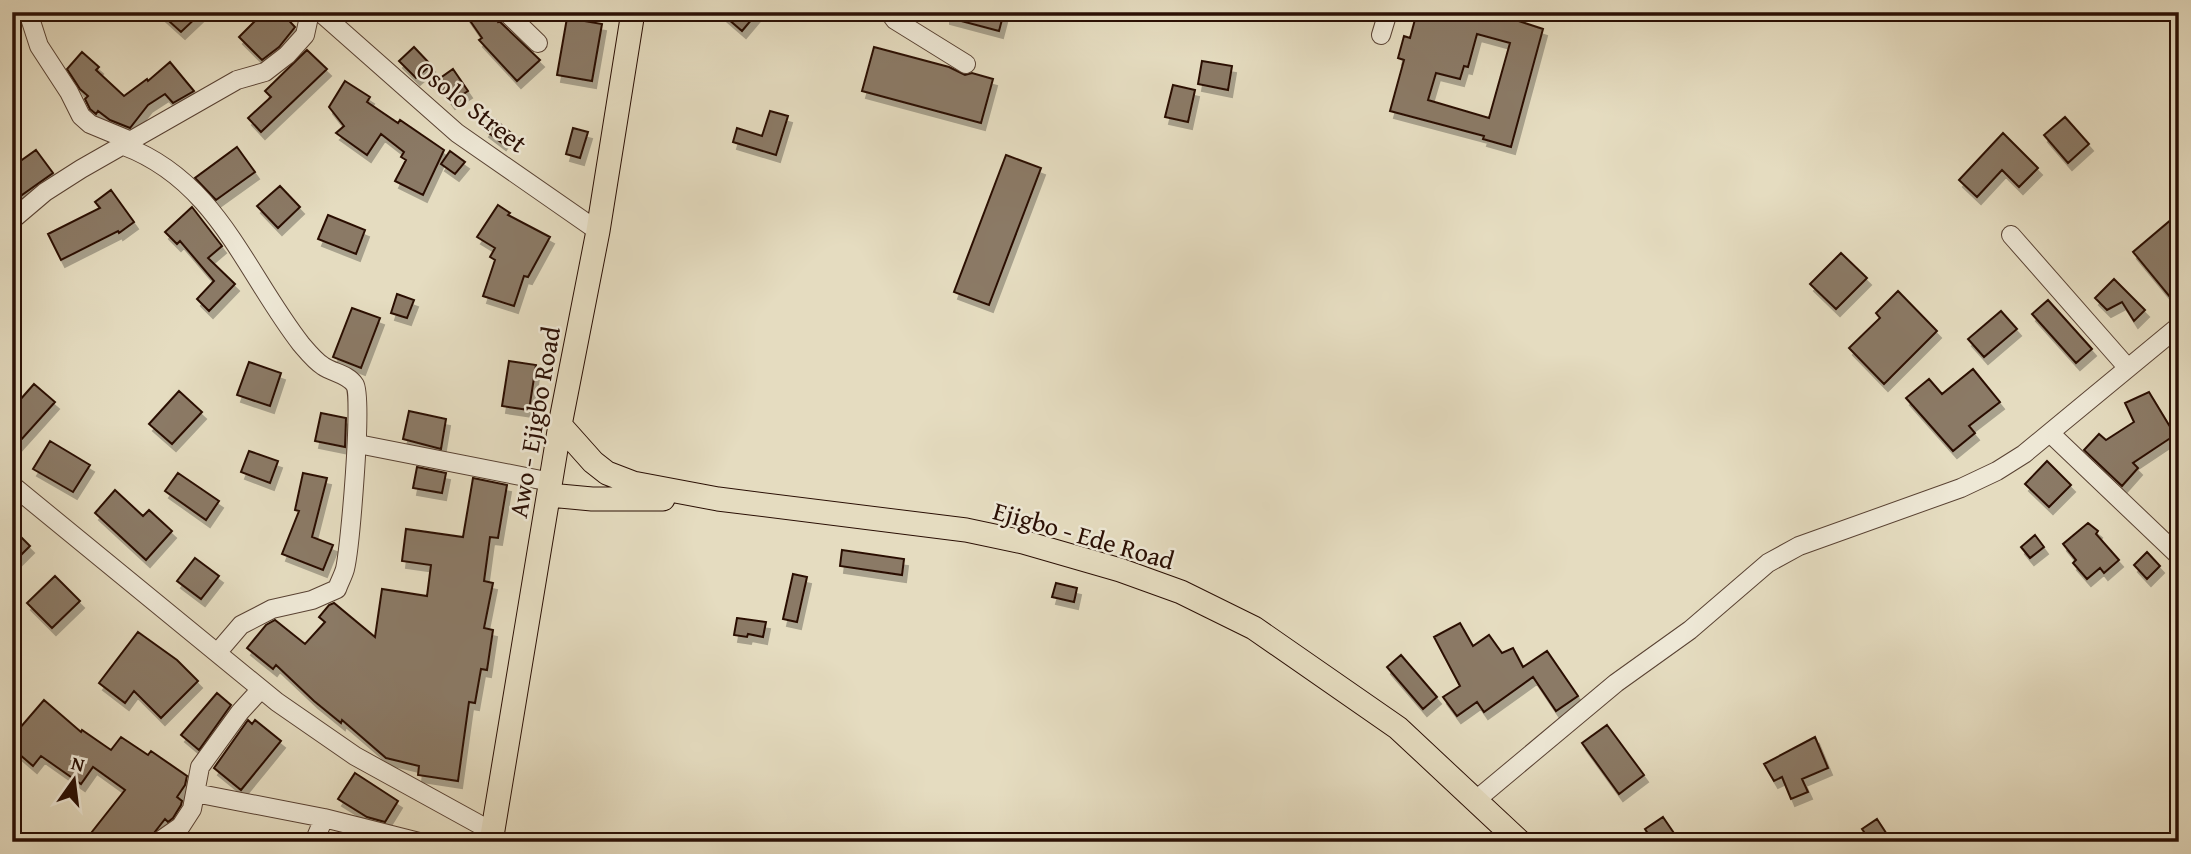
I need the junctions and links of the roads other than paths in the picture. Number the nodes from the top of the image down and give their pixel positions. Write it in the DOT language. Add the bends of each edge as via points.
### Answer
graph roads {
  1 [pos="28,12"];
  2 [pos="310,12"];
  3 [pos="320,12"];
  4 [pos="506,12"];
  5 [pos="633,12"];
  6 [pos="890,12"];
  7 [pos="1388,12"];
  8 [pos="1381,35"];
  9 [pos="538,43"];
  10 [pos="966,64"];
  11 [pos="127,143"];
  12 [pos="12,220"];
  13 [pos="598,231"];
  14 [pos="2011,235"];
  15 [pos="2179,326"];
  16 [pos="2127,367"];
  17 [pos="560,425"];
  18 [pos="2050,433"];
  19 [pos="358,444"];
  20 [pos="12,485"];
  21 [pos="550,489"];
  22 [pos="719,499"];
  23 [pos="2179,556"];
  24 [pos="217,653"];
  25 [pos="261,689"];
  26 [pos="195,793"];
  27 [pos="1476,800"];
  28 [pos="324,818"];
  29 [pos="492,837"];
  30 [pos="162,842"];
  31 [pos="314,842"];
  32 [pos="419,842"];
  33 [pos="1520,842"];
  1 -- 11 [label="street" via="40,46 81,116"];
  2 -- 11 [label="street" via="305,35 265,72 237,80"];
  3 -- 13 [label="street, Osolo Street" via="457,133"];
  4 -- 9 [label="street"];
  5 -- 13 [label="main road, Awo - Ejigbo Road"];
  6 -- 10 [label="street" via="895,20"];
  7 -- 8 [label="street"];
  11 -- 12 [label="street" via="45,192"];
  11 -- 19 [label="street" via="197,192 302,345 322,366 355,385"];
  13 -- 17 [label="main road, Awo - Ejigbo Road"];
  14 -- 16 [label="street"];
  15 -- 16 [label="street"];
  16 -- 18 [label="street"];
  17 -- 21 [label="main road, Awo - Ejigbo Road"];
  17 -- 22 [label="main road, Ejigbo - Ede Road" via="607,473 634,483"];
  18 -- 23 [label="street"];
  18 -- 27 [label="street" via="1997,471 1961,488 1799,546 1768,563"];
  19 -- 21 [label="street"];
  19 -- 24 [label="street" via="345,569 337,589 272,609 241,625"];
  20 -- 24 [label="street"];
  21 -- 22 [label="main road, Ejigbo - Ede Road" via="592,499"];
  21 -- 29 [label="main road, Awo - Ejigbo Road"];
  22 -- 27 [label="main road, Ejigbo - Ede Road" via="966,530 1023,542 1181,592 1254,628 1398,728"];
  24 -- 25 [label="street"];
  25 -- 26 [label="street" via="200,767"];
  25 -- 29 [label="street" via="355,756"];
  26 -- 28 [label="street"];
  26 -- 30 [label="street" via="181,826"];
  27 -- 33 [label="main road, Ejigbo - Ede Road"];
  28 -- 31 [label="street"];
  28 -- 32 [label="street"];
}
